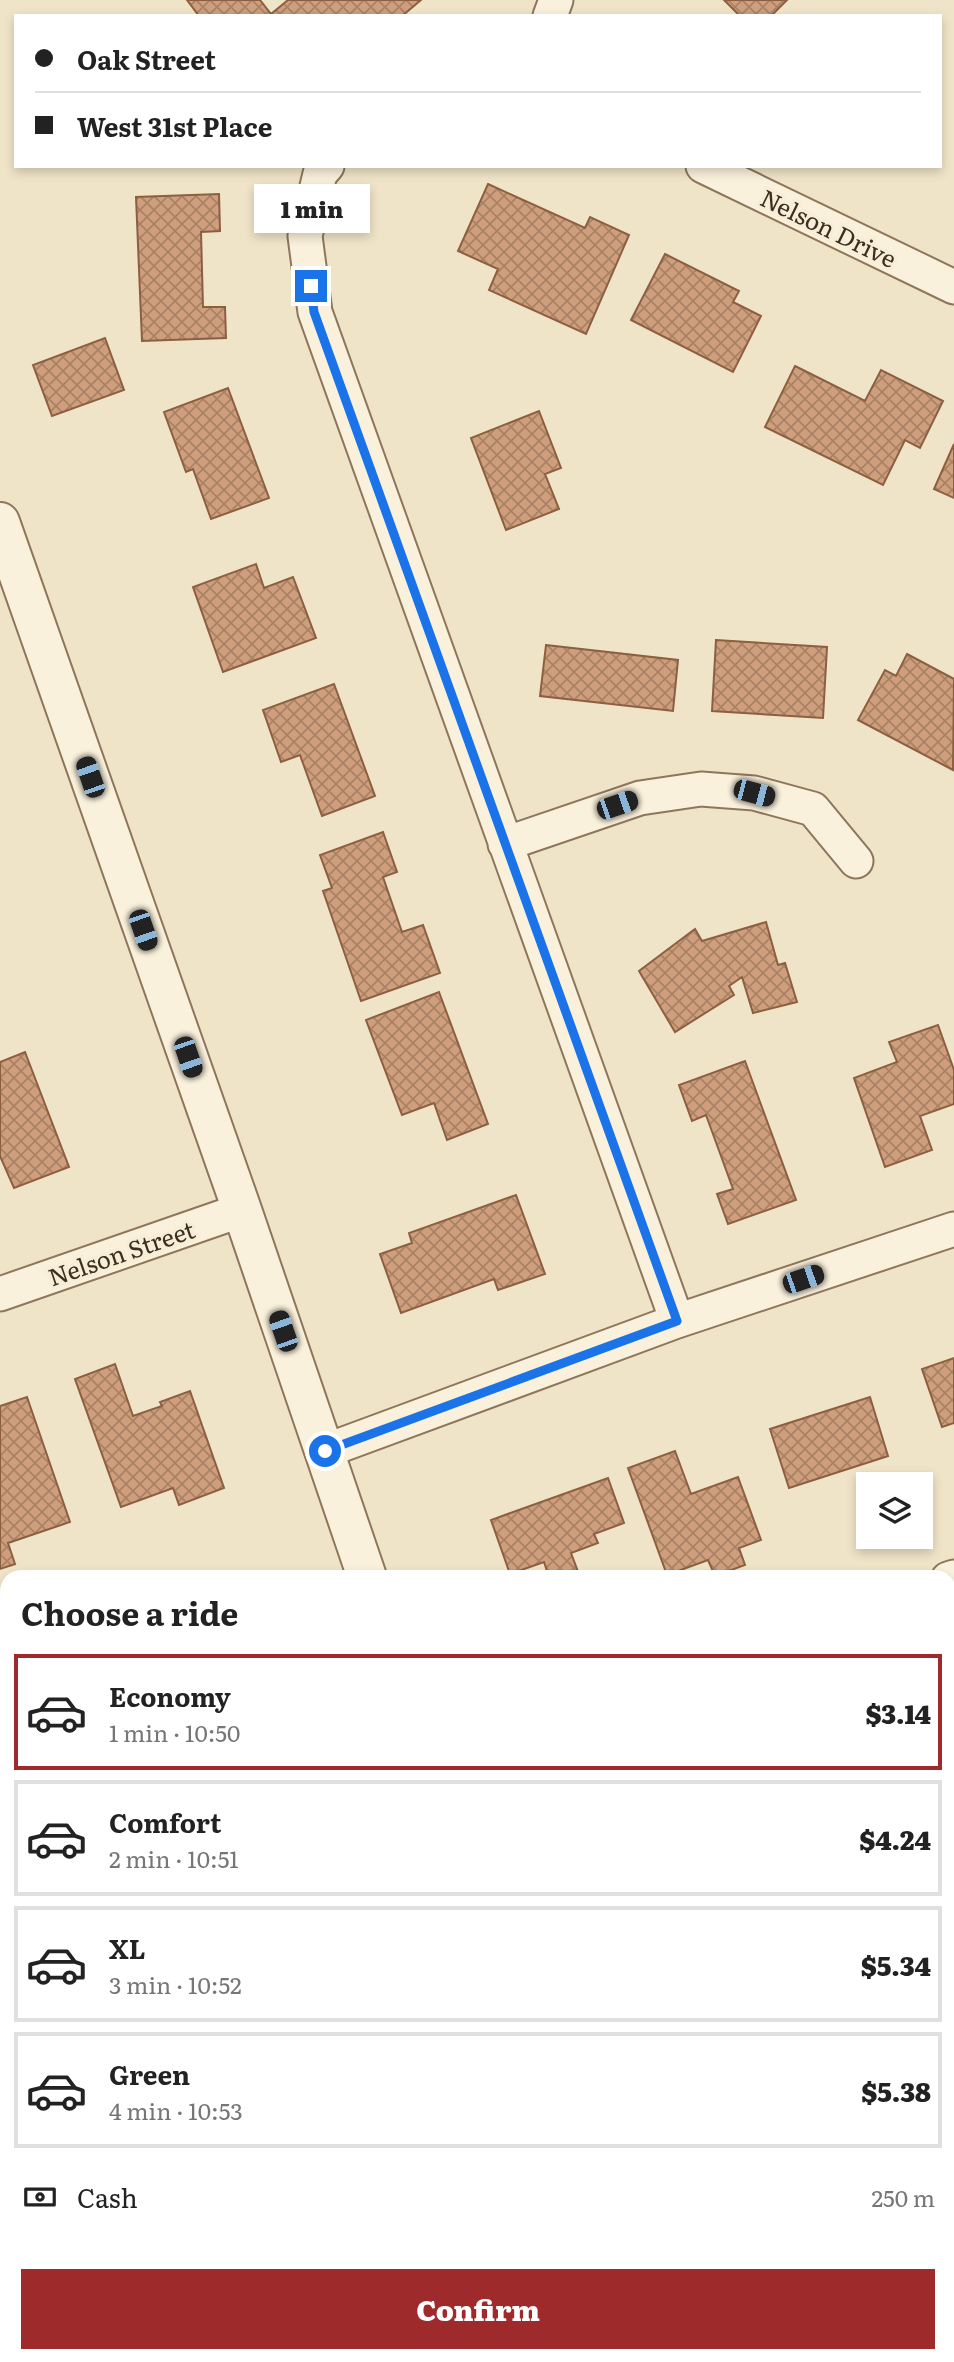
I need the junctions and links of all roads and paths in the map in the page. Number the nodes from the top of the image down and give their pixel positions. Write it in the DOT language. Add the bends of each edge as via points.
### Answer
graph roads {
  1 [pos="325,168"];
  2 [pos="707,168"];
  3 [pos="954,287"];
  4 [pos="0,522"];
  5 [pos="505,844"];
  6 [pos="856,861"];
  7 [pos="242,1210"];
  8 [pos="954,1229"];
  9 [pos="0,1294"];
  10 [pos="677,1321"];
  11 [pos="325,1451"];
  12 [pos="365,1570"];
  1 -- 5 [label="street" via="305,236 314,312"];
  2 -- 3 [label="street, Nelson Drive"];
  4 -- 7 [label="street"];
  5 -- 6 [label="street" via="640,797 701,789 754,793 813,809"];
  5 -- 10 [label="street"];
  7 -- 9 [label="street, Nelson Street"];
  7 -- 11 [label="street"];
  8 -- 10 [label="street"];
  10 -- 11 [label="street"];
  11 -- 12 [label="street"];
}
